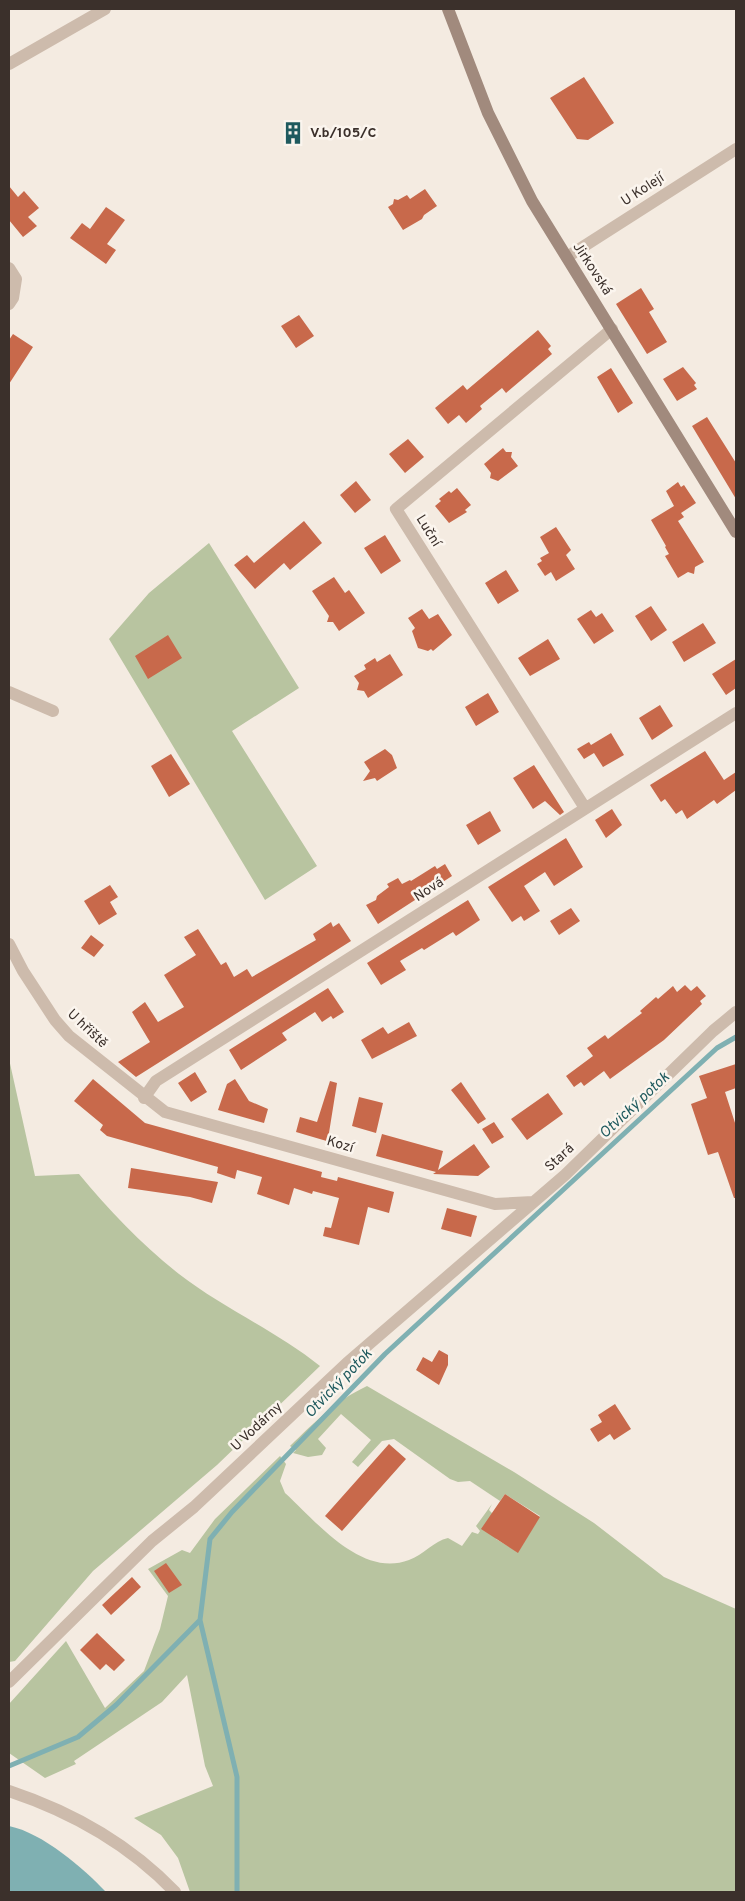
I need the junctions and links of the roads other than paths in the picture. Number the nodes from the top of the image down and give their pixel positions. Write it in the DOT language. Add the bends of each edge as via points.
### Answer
graph roads {
  1 [pos="105,9"];
  2 [pos="448,9"];
  3 [pos="9,64"];
  4 [pos="736,149"];
  5 [pos="566,258"];
  6 [pos="9,268"];
  7 [pos="9,304"];
  8 [pos="612,329"];
  9 [pos="736,532"];
  10 [pos="9,692"];
  11 [pos="53,711"];
  12 [pos="736,713"];
  13 [pos="585,808"];
  14 [pos="9,944"];
  15 [pos="736,1012"];
  16 [pos="144,1098"];
  17 [pos="533,1202"];
  18 [pos="9,1682"];
  19 [pos="9,1791"];
  20 [pos="174,1892"];
  1 -- 3 [label="street"];
  2 -- 5 [label="main road, Jirkovská" via="500,141"];
  4 -- 5 [label="street, U Kolejí"];
  5 -- 8 [label="main road, Jirkovská"];
  6 -- 7 [label="street" via="16,279"];
  8 -- 9 [label="main road, Jirkovská"];
  8 -- 13 [label="street, Luční" via="396,508"];
  10 -- 11 [label="street"];
  12 -- 13 [label="street, Nová"];
  13 -- 16 [label="street, Nová" via="156,1081"];
  14 -- 16 [label="street, U hřiště" via="23,971 64,1030"];
  15 -- 17 [label="street, Stará"];
  16 -- 17 [label="street, Kozí" via="165,1112 495,1204"];
  17 -- 18 [label="street, U Vodárny" via="346,1363 194,1507 152,1541"];
  19 -- 20 [label="street" via="47,1804 97,1829 124,1846"];
}
